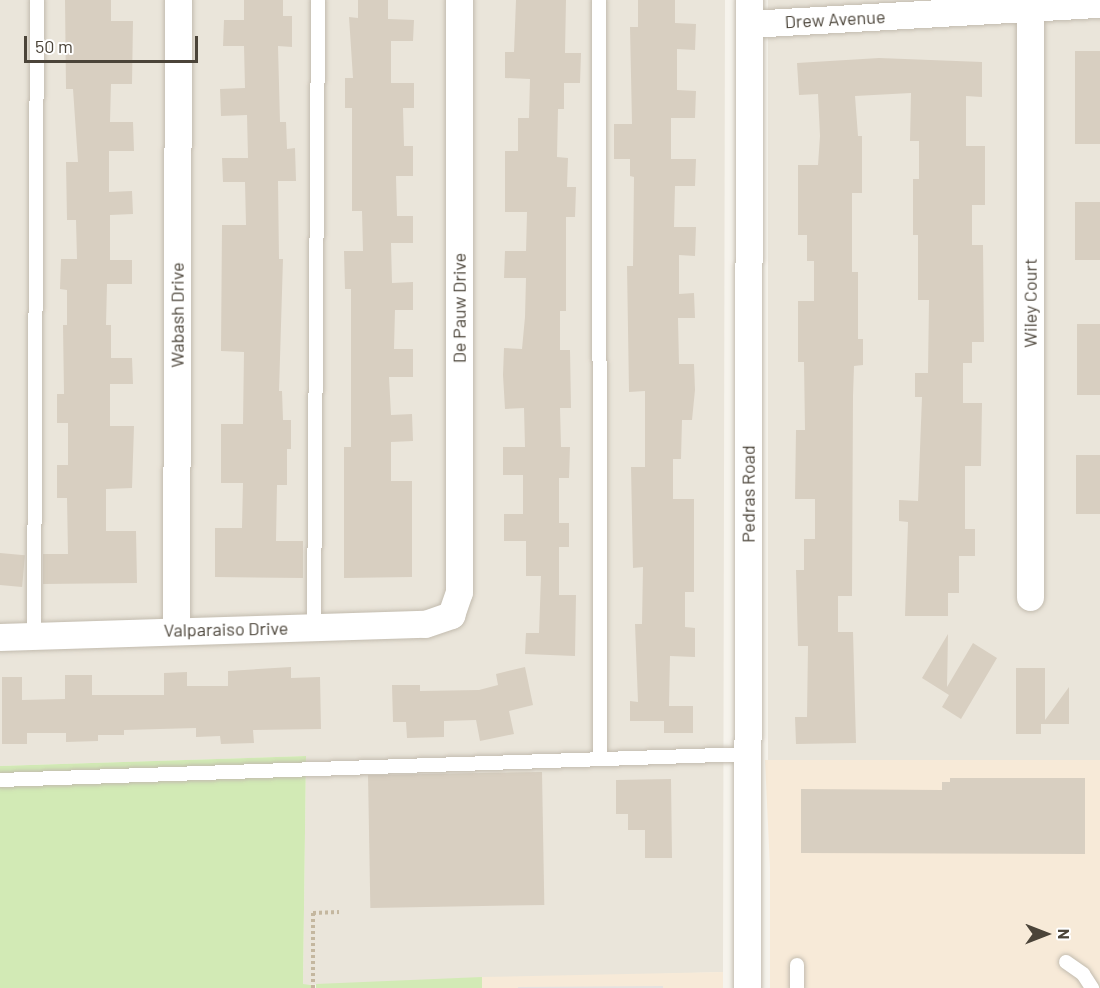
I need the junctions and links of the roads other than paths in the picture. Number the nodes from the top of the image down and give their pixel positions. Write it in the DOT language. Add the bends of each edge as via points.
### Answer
graph roads {
  1 [pos="37,0"];
  2 [pos="178,0"];
  3 [pos="318,0"];
  4 [pos="459,0"];
  5 [pos="599,0"];
  6 [pos="1100,4"];
  7 [pos="1030,8"];
  8 [pos="749,12"];
  9 [pos="1030,597"];
  10 [pos="451,615"];
  11 [pos="314,627"];
  12 [pos="176,630"];
  13 [pos="34,635"];
  14 [pos="0,637"];
  15 [pos="747,754"];
  16 [pos="600,759"];
  17 [pos="0,780"];
  18 [pos="1066,962"];
  19 [pos="797,965"];
  20 [pos="747,988"];
  21 [pos="797,988"];
  22 [pos="1092,988"];
  1 -- 13 [label="lane"];
  2 -- 12 [label="street, Wabash Drive"];
  3 -- 11 [label="lane"];
  4 -- 10 [label="street, De Pauw Drive" via="459,592"];
  5 -- 16 [label="lane"];
  6 -- 7 [label="street, Drew Avenue"];
  7 -- 8 [label="street, Drew Avenue"];
  7 -- 9 [label="street, Wiley Court"];
  8 -- 15 [label="street, Pedras Road"];
  10 -- 11 [label="street, Valparaiso Drive" via="425,624"];
  11 -- 12 [label="street, Valparaiso Drive"];
  12 -- 13 [label="street, Valparaiso Drive"];
  13 -- 14 [label="street, Valparaiso Drive"];
  15 -- 16 [label="lane"];
  15 -- 20 [label="street, Pedras Road"];
  16 -- 17 [label="lane"];
  18 -- 22 [label="lane" via="1083,974"];
  19 -- 21 [label="lane"];
}
